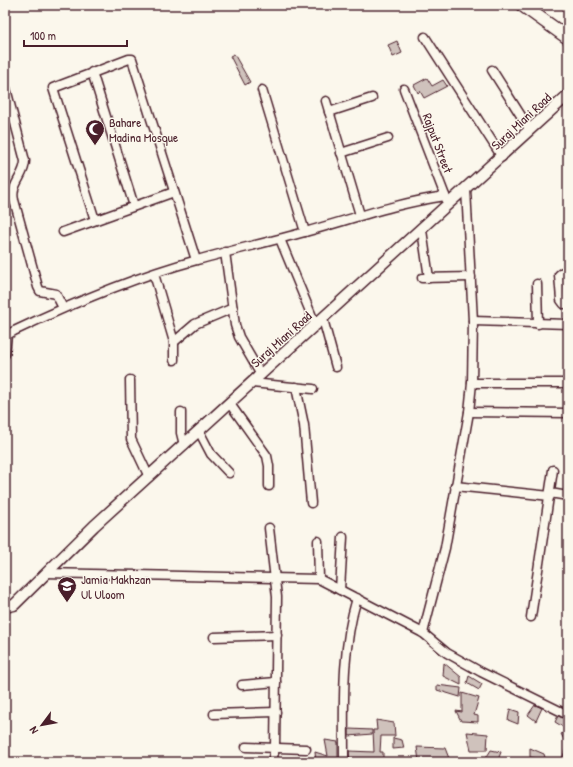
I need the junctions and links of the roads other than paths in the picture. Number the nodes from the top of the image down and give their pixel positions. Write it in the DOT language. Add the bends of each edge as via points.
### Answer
graph roads {
  1 [pos="522,5"];
  2 [pos="425,37"];
  3 [pos="568,38"];
  4 [pos="492,70"];
  5 [pos="92,72"];
  6 [pos="5,85"];
  7 [pos="404,89"];
  8 [pos="262,90"];
  9 [pos="568,95"];
  10 [pos="372,98"];
  11 [pos="326,101"];
  12 [pos="7,104"];
  13 [pos="329,112"];
  14 [pos="530,130"];
  15 [pos="388,138"];
  16 [pos="341,153"];
  17 [pos="502,156"];
  18 [pos="466,189"];
  19 [pos="174,192"];
  20 [pos="447,200"];
  21 [pos="134,206"];
  22 [pos="360,216"];
  23 [pos="94,220"];
  24 [pos="422,230"];
  25 [pos="63,232"];
  26 [pos="305,232"];
  27 [pos="280,239"];
  28 [pos="226,252"];
  29 [pos="196,260"];
  30 [pos="568,272"];
  31 [pos="154,274"];
  32 [pos="471,277"];
  33 [pos="537,284"];
  34 [pos="568,304"];
  35 [pos="63,308"];
  36 [pos="233,308"];
  37 [pos="473,321"];
  38 [pos="319,322"];
  39 [pos="538,324"];
  40 [pos="568,324"];
  41 [pos="174,342"];
  42 [pos="5,354"];
  43 [pos="174,360"];
  44 [pos="336,367"];
  45 [pos="261,375"];
  46 [pos="130,380"];
  47 [pos="568,383"];
  48 [pos="252,384"];
  49 [pos="472,384"];
  50 [pos="296,387"];
  51 [pos="313,389"];
  52 [pos="230,404"];
  53 [pos="181,412"];
  54 [pos="469,412"];
  55 [pos="568,413"];
  56 [pos="199,431"];
  57 [pos="184,445"];
  58 [pos="553,470"];
  59 [pos="229,473"];
  60 [pos="149,477"];
  61 [pos="269,486"];
  62 [pos="455,486"];
  63 [pos="550,495"];
  64 [pos="568,496"];
  65 [pos="311,503"];
  66 [pos="269,528"];
  67 [pos="343,537"];
  68 [pos="318,541"];
  69 [pos="46,573"];
  70 [pos="275,577"];
  71 [pos="319,579"];
  72 [pos="340,590"];
  73 [pos="357,598"];
  74 [pos="9,606"];
  75 [pos="531,617"];
  76 [pos="423,633"];
  77 [pos="277,634"];
  78 [pos="214,637"];
  79 [pos="276,682"];
  80 [pos="242,685"];
  81 [pos="276,712"];
  82 [pos="214,714"];
  83 [pos="568,715"];
  84 [pos="246,747"];
  85 [pos="275,748"];
  86 [pos="306,749"];
  87 [pos="272,762"];
  88 [pos="344,762"];
  1 -- 3 [label="main road"];
  2 -- 17 [label="street"];
  4 -- 14 [label="street"];
  5 -- 19 [label="street" via="132,59"];
  5 -- 21 [label="street"];
  5 -- 23 [label="street" via="55,86 52,91"];
  6 -- 12 [label="street"];
  7 -- 20 [label="street, Rajput Street"];
  8 -- 26 [label="street"];
  9 -- 14 [label="street, Suraj Miani Road"];
  10 -- 13 [label="street"];
  11 -- 13 [label="street"];
  12 -- 35 [label="street" via="25,161 25,167 12,193 38,287 40,291 56,294"];
  13 -- 16 [label="street"];
  14 -- 17 [label="street, Suraj Miani Road"];
  15 -- 16 [label="street"];
  16 -- 22 [label="street"];
  17 -- 18 [label="street, Suraj Miani Road"];
  18 -- 20 [label="street, Suraj Miani Road"];
  18 -- 32 [label="street"];
  19 -- 21 [label="street"];
  19 -- 29 [label="street"];
  20 -- 22 [label="street" via="413,200"];
  20 -- 24 [label="street, Suraj Miani Road"];
  21 -- 23 [label="street"];
  22 -- 26 [label="street"];
  23 -- 25 [label="street"];
  24 -- 32 [label="street" via="426,278"];
  24 -- 38 [label="street, Suraj Miani Road"];
  26 -- 27 [label="street"];
  27 -- 28 [label="street"];
  27 -- 38 [label="street"];
  28 -- 29 [label="street"];
  28 -- 36 [label="street"];
  29 -- 31 [label="street"];
  30 -- 34 [label="street" via="559,275 561,300"];
  31 -- 35 [label="street"];
  31 -- 41 [label="street"];
  32 -- 37 [label="street"];
  33 -- 39 [label="street"];
  35 -- 42 [label="street" via="7,335"];
  36 -- 41 [label="street" via="194,324"];
  36 -- 45 [label="street" via="239,337"];
  37 -- 39 [label="street"];
  37 -- 49 [label="street"];
  38 -- 44 [label="street"];
  38 -- 45 [label="street, Suraj Miani Road"];
  39 -- 40 [label="street"];
  41 -- 43 [label="street"];
  45 -- 48 [label="street, Suraj Miani Road"];
  46 -- 60 [label="street" via="131,439"];
  47 -- 49 [label="street"];
  48 -- 50 [label="street"];
  48 -- 52 [label="street, Suraj Miani Road"];
  49 -- 54 [label="street"];
  50 -- 51 [label="street"];
  50 -- 65 [label="street" via="304,424"];
  52 -- 56 [label="street, Suraj Miani Road"];
  52 -- 61 [label="street" via="266,456 270,466"];
  53 -- 57 [label="street"];
  54 -- 55 [label="street"];
  54 -- 62 [label="street"];
  56 -- 57 [label="street, Suraj Miani Road"];
  56 -- 59 [label="street" via="211,454"];
  57 -- 60 [label="street, Suraj Miani Road"];
  58 -- 63 [label="street"];
  60 -- 69 [label="street, Suraj Miani Road"];
  62 -- 63 [label="street"];
  62 -- 76 [label="street" via="445,548"];
  63 -- 64 [label="street"];
  63 -- 75 [label="street"];
  66 -- 70 [label="street"];
  67 -- 72 [label="street"];
  68 -- 71 [label="street"];
  69 -- 70 [label="street"];
  69 -- 74 [label="street, Suraj Miani Road"];
  70 -- 71 [label="street"];
  70 -- 77 [label="street"];
  71 -- 72 [label="street"];
  72 -- 73 [label="street"];
  73 -- 76 [label="street"];
  73 -- 88 [label="street" via="347,636 343,709"];
  76 -- 83 [label="street" via="448,653 481,672"];
  77 -- 78 [label="street"];
  77 -- 79 [label="street"];
  79 -- 80 [label="street"];
  79 -- 81 [label="street"];
  81 -- 82 [label="street"];
  81 -- 85 [label="street"];
  84 -- 85 [label="street"];
  85 -- 86 [label="street"];
  85 -- 87 [label="street"];
}
